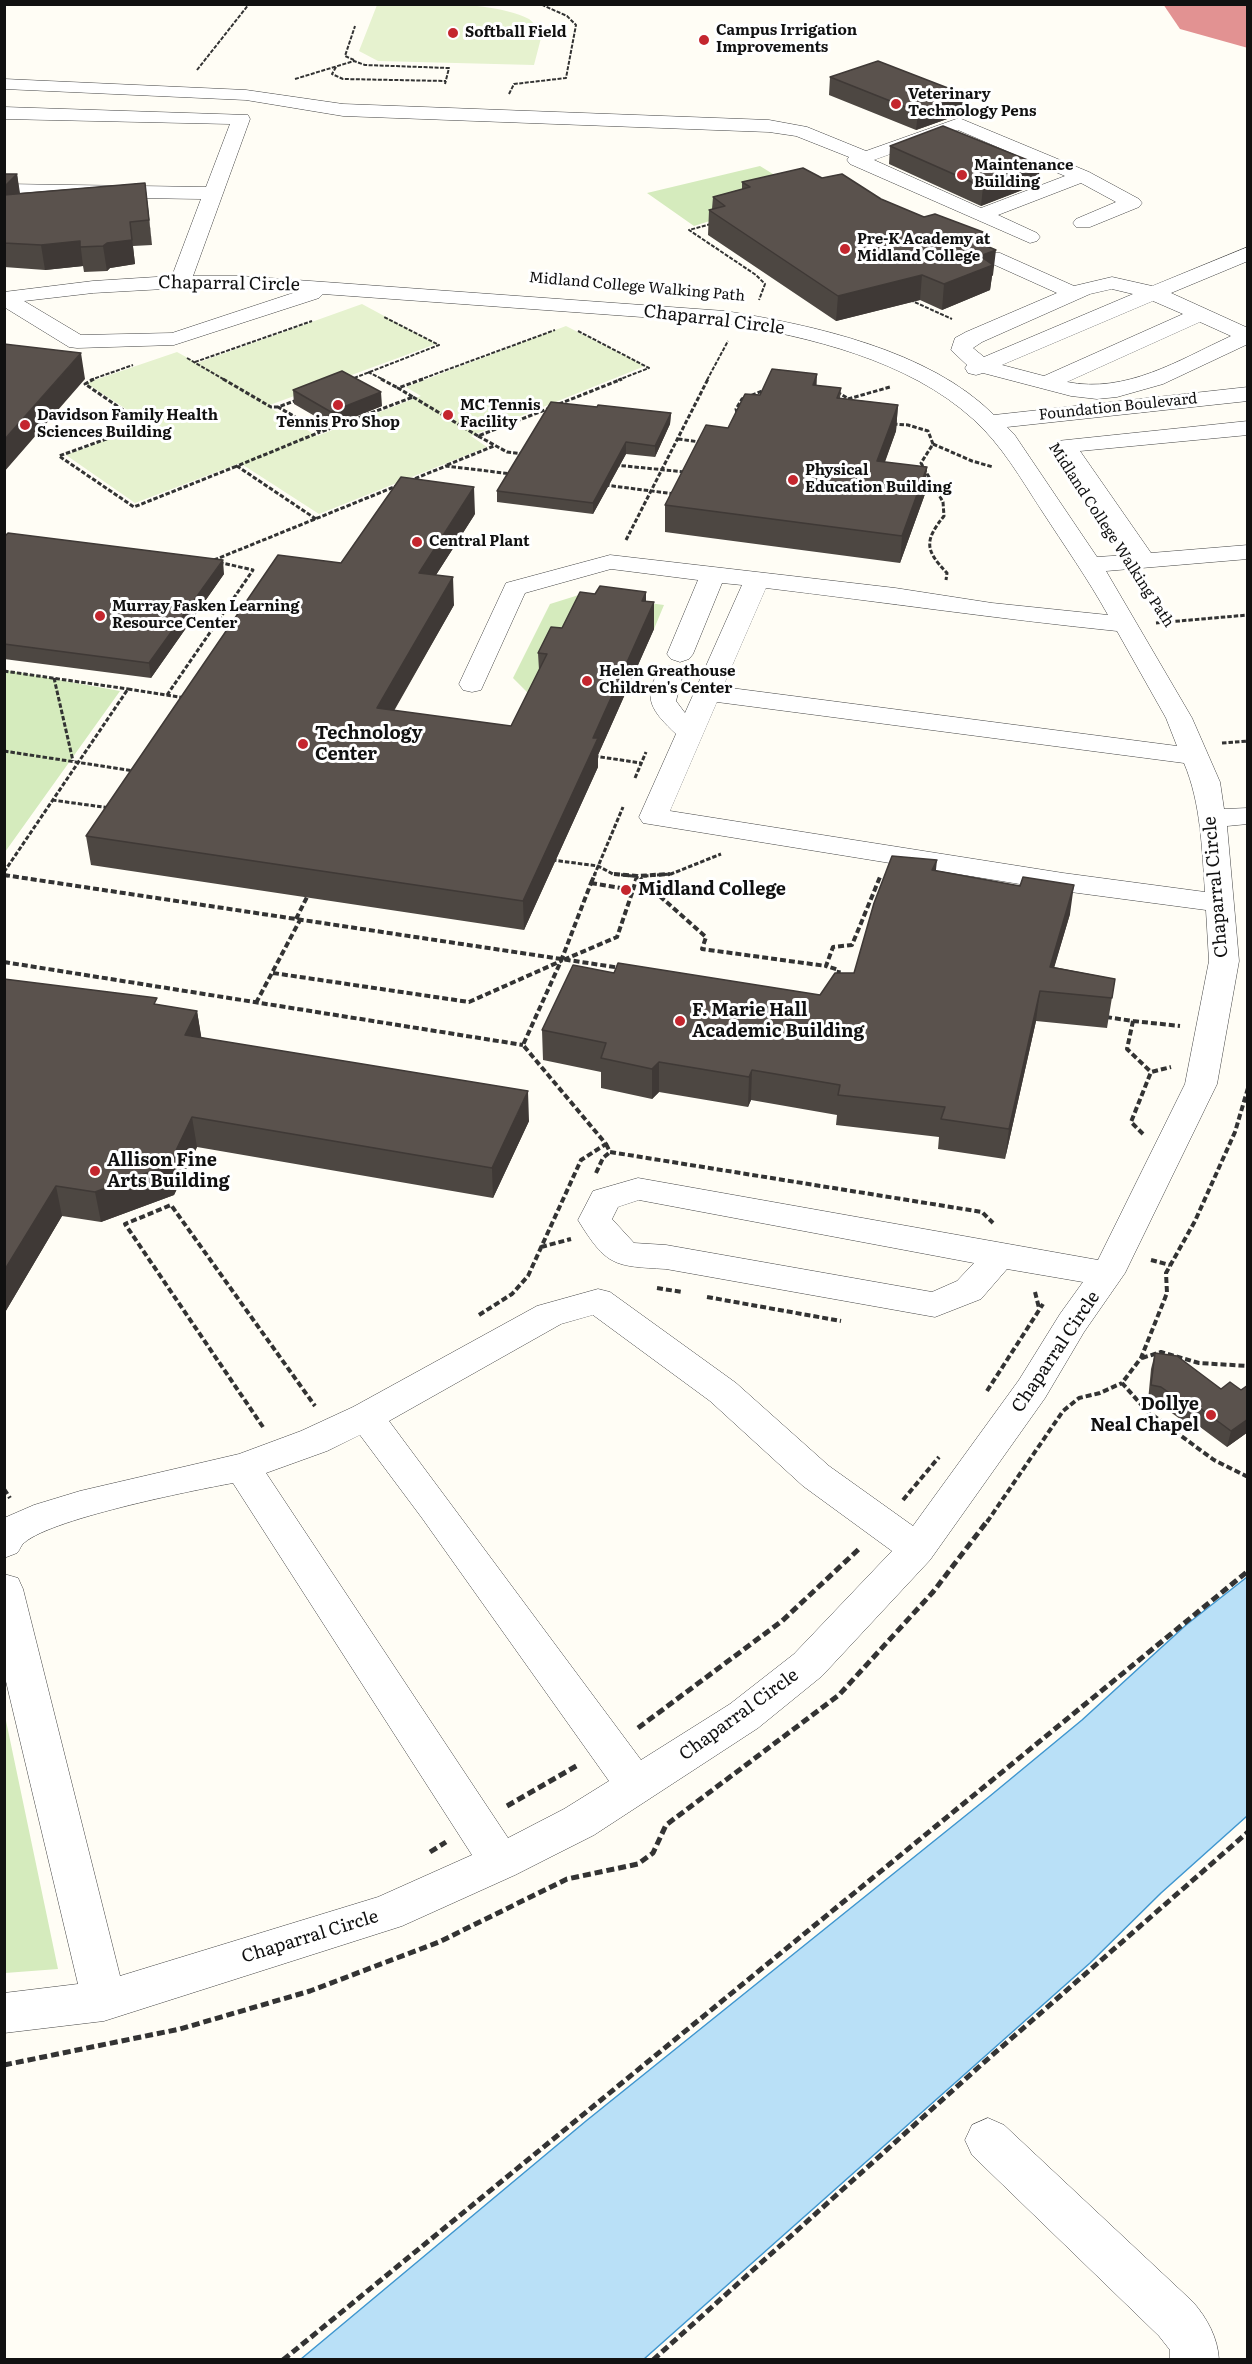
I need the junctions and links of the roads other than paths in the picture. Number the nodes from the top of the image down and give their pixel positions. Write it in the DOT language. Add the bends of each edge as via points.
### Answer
graph roads {
  1 [pos="4,84"];
  2 [pos="257,96"];
  3 [pos="4,113"];
  4 [pos="241,119"];
  5 [pos="865,157"];
  6 [pos="1082,176"];
  7 [pos="4,190"];
  8 [pos="213,193"];
  9 [pos="980,215"];
  10 [pos="1083,224"];
  11 [pos="1030,237"];
  12 [pos="1248,253"];
  13 [pos="993,257"];
  14 [pos="181,280"];
  15 [pos="320,286"];
  16 [pos="1074,293"];
  17 [pos="1153,294"];
  18 [pos="4,298"];
  19 [pos="1198,315"];
  20 [pos="1247,336"];
  21 [pos="984,366"];
  22 [pos="932,379"];
  23 [pos="1047,384"];
  24 [pos="1248,394"];
  25 [pos="1189,400"];
  26 [pos="1141,405"];
  27 [pos="1248,414"];
  28 [pos="989,422"];
  29 [pos="1210,425"];
  30 [pos="1248,428"];
  31 [pos="1161,430"];
  32 [pos="1006,439"];
  33 [pos="1248,552"];
  34 [pos="1144,561"];
  35 [pos="1090,566"];
  36 [pos="713,574"];
  37 [pos="758,580"];
  38 [pos="1124,624"];
  39 [pos="472,684"];
  40 [pos="706,693"];
  41 [pos="689,731"];
  42 [pos="1195,755"];
  43 [pos="1248,816"];
  44 [pos="1212,818"];
  45 [pos="1220,903"];
  46 [pos="1234,978"];
  47 [pos="998,1240"];
  48 [pos="1108,1273"];
  49 [pos="366,1417"];
  50 [pos="262,1441"];
  51 [pos="4,1543"];
  52 [pos="917,1549"];
  53 [pos="4,1589"];
  54 [pos="637,1786"];
  55 [pos="500,1862"];
  56 [pos="104,2001"];
  57 [pos="4,2013"];
  58 [pos="988,2140"];
  59 [pos="1195,2360"];
  1 -- 2 [label="street"];
  2 -- 4 [label="street"];
  2 -- 5 [label="street" via="344,110 769,126 800,131"];
  3 -- 4 [label="street"];
  4 -- 8 [label="street"];
  5 -- 6 [label="street" via="959,124"];
  5 -- 9 [label="street" via="856,160"];
  6 -- 9 [label="street"];
  6 -- 10 [label="street" via="1132,203"];
  7 -- 8 [label="street"];
  8 -- 14 [label="street"];
  9 -- 11 [label="street"];
  12 -- 17 [label="street"];
  13 -- 16 [label="street"];
  14 -- 15 [label="street, Chaparral Circle"];
  14 -- 18 [label="street, Chaparral Circle"];
  15 -- 18 [label="street" via="312,294 174,339 77,342"];
  15 -- 22 [label="street, Chaparral Circle" via="742,320 838,340"];
  16 -- 17 [label="street" via="1112,283"];
  16 -- 21 [label="street" via="963,343 962,350"];
  17 -- 19 [label="street"];
  17 -- 21 [label="street"];
  19 -- 20 [label="street"];
  19 -- 23 [label="street"];
  20 -- 23 [label="street" via="1130,388 1095,392"];
  21 -- 22 [label="street"];
  21 -- 23 [label="street"];
  22 -- 28 [label="street, Chaparral Circle"];
  24 -- 25 [label="street, Foundation Boulevard"];
  25 -- 26 [label="street, Foundation Boulevard"];
  25 -- 29 [label="street"];
  26 -- 28 [label="street, Foundation Boulevard"];
  26 -- 31 [label="street"];
  27 -- 29 [label="street, Foundation Boulevard"];
  28 -- 32 [label="street, Chaparral Circle"];
  29 -- 30 [label="street"];
  29 -- 31 [label="street"];
  31 -- 32 [label="street, Foundation Boulevard"];
  31 -- 34 [label="street" via="1065,446"];
  32 -- 35 [label="street, Chaparral Circle"];
  33 -- 34 [label="street"];
  34 -- 35 [label="street"];
  35 -- 38 [label="street, Chaparral Circle"];
  36 -- 37 [label="street"];
  36 -- 39 [label="street" via="610,562 515,588"];
  36 -- 41 [label="street" via="661,693 664,707"];
  37 -- 38 [label="street"];
  37 -- 40 [label="street"];
  38 -- 42 [label="street, Chaparral Circle" via="1179,717"];
  40 -- 41 [label="street"];
  40 -- 42 [label="street"];
  41 -- 45 [label="street" via="653,818"];
  42 -- 44 [label="street, Chaparral Circle" via="1206,782"];
  43 -- 44 [label="street"];
  44 -- 45 [label="street, Chaparral Circle"];
  45 -- 46 [label="street, Chaparral Circle" via="1224,961"];
  46 -- 48 [label="street, Chaparral Circle" via="1201,1084"];
  47 -- 47 [label="street" via="638,1189 605,1199 595,1220 625,1255 666,1257 935,1305 969,1290"];
  47 -- 48 [label="street" via="1073,1269"];
  48 -- 52 [label="street, Chaparral Circle" via="1032,1389"];
  49 -- 50 [label="street" via="314,1441"];
  49 -- 52 [label="street" via="549,1315 598,1301 723,1392 816,1476"];
  49 -- 54 [label="street" via="592,1730"];
  50 -- 51 [label="street" via="196,1475 39,1517 8,1534"];
  50 -- 55 [label="street" via="275,1514"];
  52 -- 54 [label="street, Chaparral Circle" via="808,1665 744,1716"];
  53 -- 56 [label="street"];
  54 -- 55 [label="street, Chaparral Circle" via="579,1822"];
  55 -- 56 [label="street, Chaparral Circle" via="387,1913"];
  56 -- 57 [label="street, Chaparral Circle"];
  58 -- 59 [label="street" via="1176,2319 1195,2348"];
}
